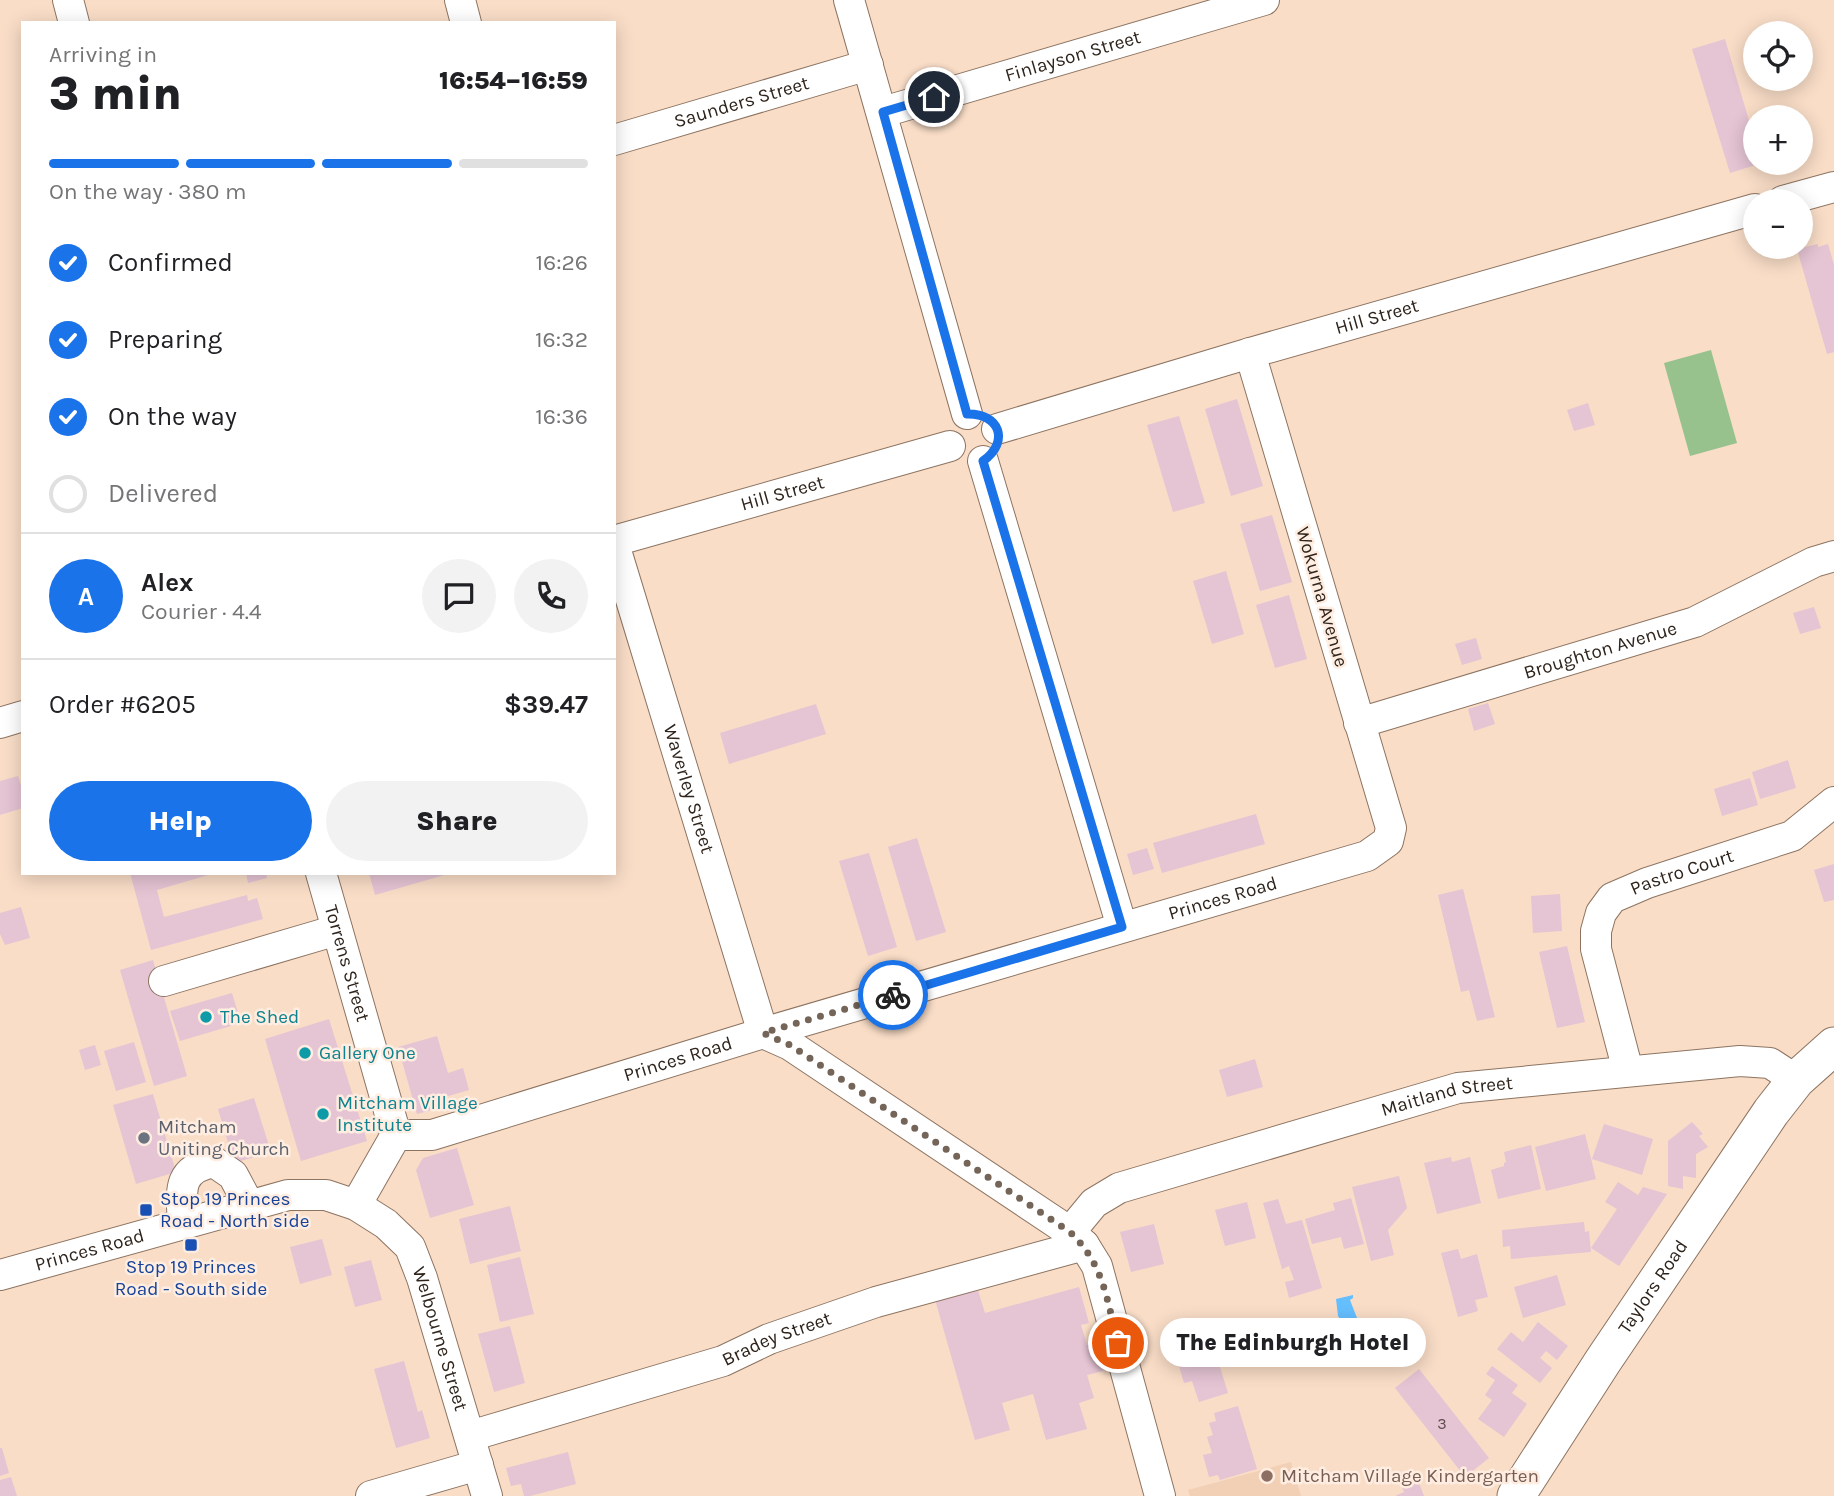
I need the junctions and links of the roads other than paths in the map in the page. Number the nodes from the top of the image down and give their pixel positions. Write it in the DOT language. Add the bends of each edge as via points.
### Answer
graph roads {
  1 [pos="68,0"];
  2 [pos="460,0"];
  3 [pos="849,0"];
  4 [pos="1264,0"];
  5 [pos="73,21"];
  6 [pos="465,21"];
  7 [pos="868,65"];
  8 [pos="883,112"];
  9 [pos="616,139"];
  10 [pos="1834,187"];
  11 [pos="1813,193"];
  12 [pos="1743,212"];
  13 [pos="1250,353"];
  14 [pos="967,414"];
  15 [pos="997,429"];
  16 [pos="950,446"];
  17 [pos="983,461"];
  18 [pos="616,541"];
  19 [pos="616,549"];
  20 [pos="1834,556"];
  21 [pos="21,717"];
  22 [pos="0,723"];
  23 [pos="1359,723"];
  24 [pos="1834,802"];
  25 [pos="1388,841"];
  26 [pos="322,875"];
  27 [pos="1122,927"];
  28 [pos="337,930"];
  29 [pos="164,981"];
  30 [pos="763,1033"];
  31 [pos="1834,1046"];
  32 [pos="1834,1069"];
  33 [pos="1628,1071"];
  34 [pos="1796,1080"];
  35 [pos="397,1135"];
  36 [pos="249,1205"];
  37 [pos="356,1205"];
  38 [pos="183,1223"];
  39 [pos="1077,1239"];
  40 [pos="0,1275"];
  41 [pos="470,1436"];
  42 [pos="478,1465"];
  43 [pos="371,1496"];
  44 [pos="487,1496"];
  45 [pos="1160,1496"];
  46 [pos="1516,1496"];
  47 [pos="1543,1496"];
  1 -- 5 [label="street"];
  2 -- 6 [label="street"];
  3 -- 7 [label="street"];
  4 -- 8 [label="street, Finlayson Street"];
  7 -- 8 [label="street"];
  7 -- 9 [label="street, Saunders Street"];
  8 -- 14 [label="street"];
  10 -- 11 [label="street"];
  12 -- 13 [label="street, Hill Street"];
  13 -- 15 [label="street, Hill Street"];
  13 -- 23 [label="street, Wokurna Avenue"];
  14 -- 15 [label="street" via="989,417"];
  14 -- 16 [label="street" via="950,430"];
  15 -- 17 [label="street" via="998,443"];
  16 -- 17 [label="street" via="969,462"];
  16 -- 18 [label="street, Hill Street"];
  17 -- 27 [label="street"];
  19 -- 30 [label="street, Waverley Street"];
  20 -- 23 [label="street, Broughton Avenue" via="1695,622"];
  21 -- 22 [label="street"];
  23 -- 25 [label="street, Wokurna Avenue" via="1391,828"];
  24 -- 33 [label="street, Pastro Court" via="1792,836 1612,898 1601,913 1596,949"];
  25 -- 27 [label="street, Princes Road" via="1367,856"];
  26 -- 28 [label="street, Torrens Street"];
  27 -- 30 [label="street, Princes Road"];
  28 -- 29 [label="street"];
  28 -- 35 [label="street, Torrens Street"];
  30 -- 35 [label="street, Princes Road" via="432,1135"];
  30 -- 39 [label="street" via="790,1045"];
  31 -- 34 [label="main road"];
  32 -- 47 [label="main road, Taylors Road" via="1780,1128 1698,1245"];
  33 -- 34 [label="street, Maitland Street" via="1740,1061 1770,1063"];
  33 -- 39 [label="street, Maitland Street" via="1458,1088 1119,1188 1094,1203"];
  34 -- 46 [label="main road, Taylors Road"];
  35 -- 37 [label="street"];
  36 -- 37 [label="street, Princes Road" via="288,1195 326,1195"];
  36 -- 38 [label="street, Princes Road"];
  36 -- 38 [label="street" via="233,1175 215,1162 203,1164 187,1176 181,1192"];
  37 -- 41 [label="street, Welbourne Street" via="411,1247"];
  38 -- 40 [label="street, Princes Road"];
  39 -- 41 [label="street, Bradey Street" via="876,1302 769,1339 723,1361"];
  39 -- 45 [label="street" via="1097,1266"];
  41 -- 42 [label="street, Welbourne Street"];
  42 -- 43 [label="street"];
  42 -- 44 [label="street, Welbourne Street"];
}
